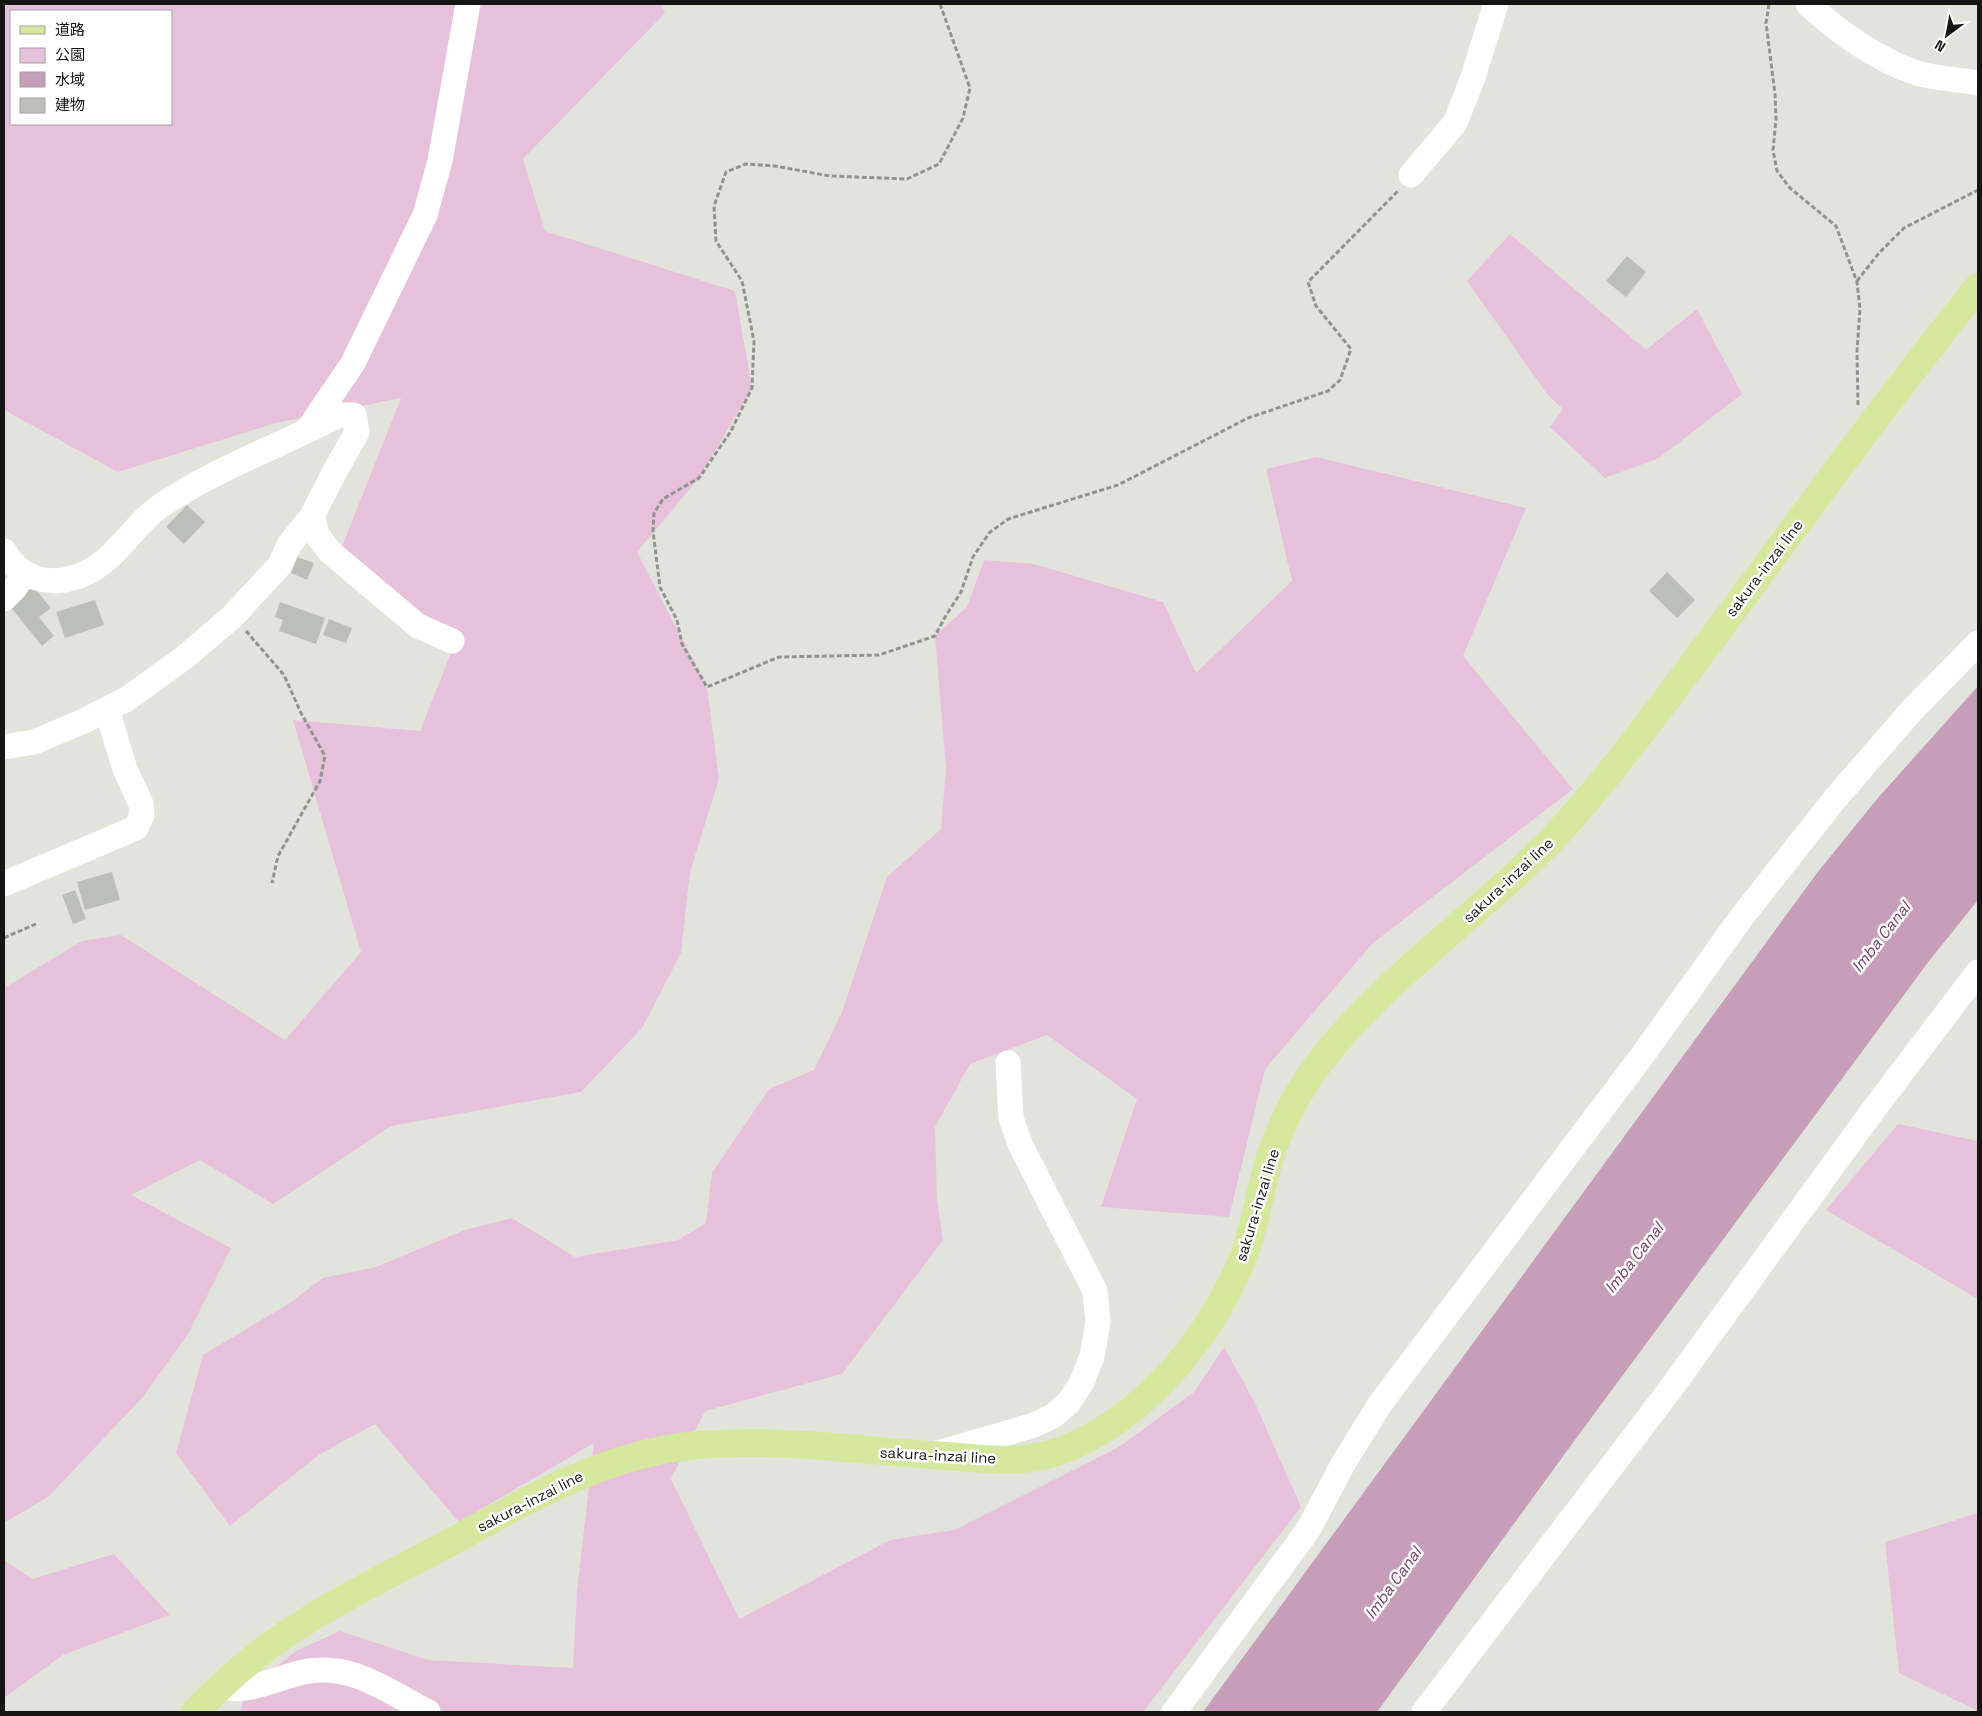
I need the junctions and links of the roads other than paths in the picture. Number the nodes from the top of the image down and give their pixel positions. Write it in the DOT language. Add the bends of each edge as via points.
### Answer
graph roads {
  1 [pos="468,4"];
  2 [pos="1496,4"];
  3 [pos="1808,4"];
  4 [pos="1978,83"];
  5 [pos="1412,175"];
  6 [pos="1978,287"];
  7 [pos="306,432"];
  8 [pos="312,516"];
  9 [pos="4,551"];
  10 [pos="329,551"];
  11 [pos="286,552"];
  12 [pos="24,574"];
  13 [pos="4,599"];
  14 [pos="452,641"];
  15 [pos="1978,643"];
  16 [pos="107,710"];
  17 [pos="4,747"];
  18 [pos="4,884"];
  19 [pos="1978,972"];
  20 [pos="1008,1063"];
  21 [pos="931,1455"];
  22 [pos="221,1687"];
  23 [pos="195,1712"];
  24 [pos="428,1712"];
  25 [pos="1174,1712"];
  26 [pos="1424,1712"];
  1 -- 7 [label="street" via="440,161 425,215 353,363"];
  2 -- 5 [label="street" via="1455,123"];
  3 -- 4 [label="street" via="1887,60 1915,72"];
  6 -- 21 [label="main road, sakura-inzai line" via="1638,737 1554,838 1357,1019 1318,1064 1297,1097 1273,1149 1244,1256 1219,1307 1186,1355 1142,1401 1076,1444 1040,1457 995,1459"];
  7 -- 8 [label="street" via="339,415 354,415 358,432"];
  7 -- 12 [label="street" via="202,482 158,508 108,559 80,576 59,581"];
  8 -- 10 [label="street" via="318,536"];
  8 -- 11 [label="street"];
  9 -- 12 [label="street"];
  10 -- 11 [label="street"];
  10 -- 14 [label="street" via="418,626"];
  11 -- 16 [label="street" via="280,565 232,617 128,699"];
  12 -- 13 [label="street"];
  15 -- 25 [label="street" via="1913,709 1834,800 1741,918 1644,1053 1380,1404 1308,1530"];
  16 -- 17 [label="street" via="34,742"];
  16 -- 18 [label="street" via="125,769 141,804 142,815 136,828"];
  19 -- 26 [label="street" via="1666,1395"];
  20 -- 21 [label="street" via="1011,1118 1020,1144 1096,1291 1098,1323 1092,1356 1082,1382 1069,1402 1053,1416 996,1437"];
  21 -- 22 [label="main road, sakura-inzai line" via="763,1444 702,1444 637,1454 586,1471 347,1597 250,1660"];
  22 -- 23 [label="main road, sakura-inzai line"];
  22 -- 24 [label="street" via="234,1691 305,1672 343,1671 376,1682"];
}
